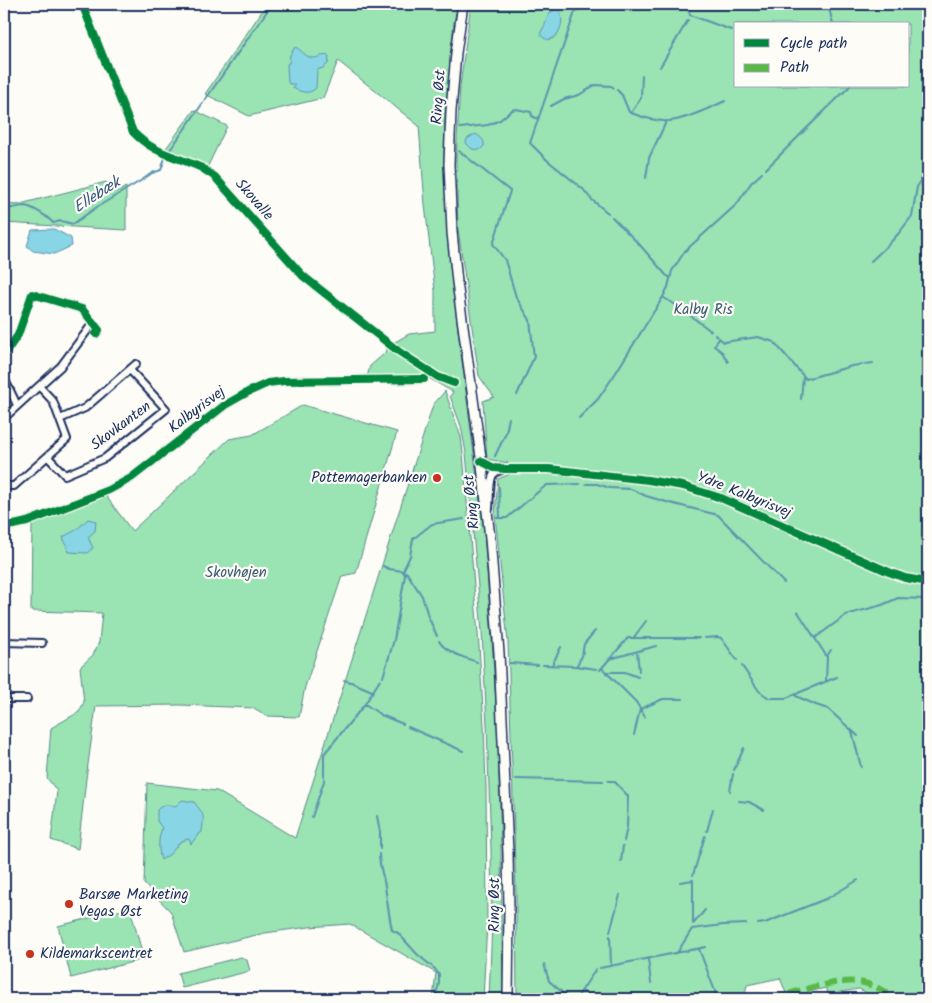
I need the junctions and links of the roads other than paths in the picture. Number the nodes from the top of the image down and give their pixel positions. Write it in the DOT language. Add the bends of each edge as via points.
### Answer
graph roads {
  1 [pos="463,4"];
  2 [pos="93,323"];
  3 [pos="96,334"];
  4 [pos="4,355"];
  5 [pos="136,364"];
  6 [pos="130,370"];
  7 [pos="4,378"];
  8 [pos="424,379"];
  9 [pos="39,386"];
  10 [pos="17,405"];
  11 [pos="4,418"];
  12 [pos="60,419"];
  13 [pos="48,457"];
  14 [pos="481,461"];
  15 [pos="505,469"];
  16 [pos="4,486"];
  17 [pos="488,517"];
  18 [pos="4,526"];
  19 [pos="928,582"];
  20 [pos="4,642"];
  21 [pos="42,643"];
  22 [pos="4,699"];
  23 [pos="27,699"];
  24 [pos="508,999"];
  1 -- 14 [label="main road, Ring Øst" via="453,80 449,164 457,282"];
  2 -- 3 [label="street" via="99,330"];
  2 -- 4 [label="street" via="82,309 32,294 18,335"];
  2 -- 9 [label="street" via="61,366"];
  5 -- 6 [label="street"];
  6 -- 12 [label="street" via="85,408"];
  6 -- 13 [label="street, Skovkanten" via="166,409 105,458 65,474"];
  7 -- 10 [label="street"];
  8 -- 18 [label="street, Kalbyrisvej" via="268,383 225,405 132,478 37,519"];
  9 -- 10 [label="street"];
  9 -- 12 [label="street, Skovkanten" via="53,401"];
  10 -- 11 [label="street"];
  12 -- 13 [label="street, Skovkanten" via="67,439"];
  13 -- 16 [label="street, Skovkanten" via="14,486"];
  14 -- 15 [label="street, Ydre Kalbyrisvej" via="494,468"];
  14 -- 17 [label="main road, Ring Øst"];
  15 -- 17 [label="street" via="495,472 491,478"];
  15 -- 19 [label="street, Ydre Kalbyrisvej" via="549,469 683,486 721,498 889,572"];
  17 -- 24 [label="main road, Ring Øst" via="500,663 508,872"];
  20 -- 21 [label="street"];
  22 -- 23 [label="street"];
}
